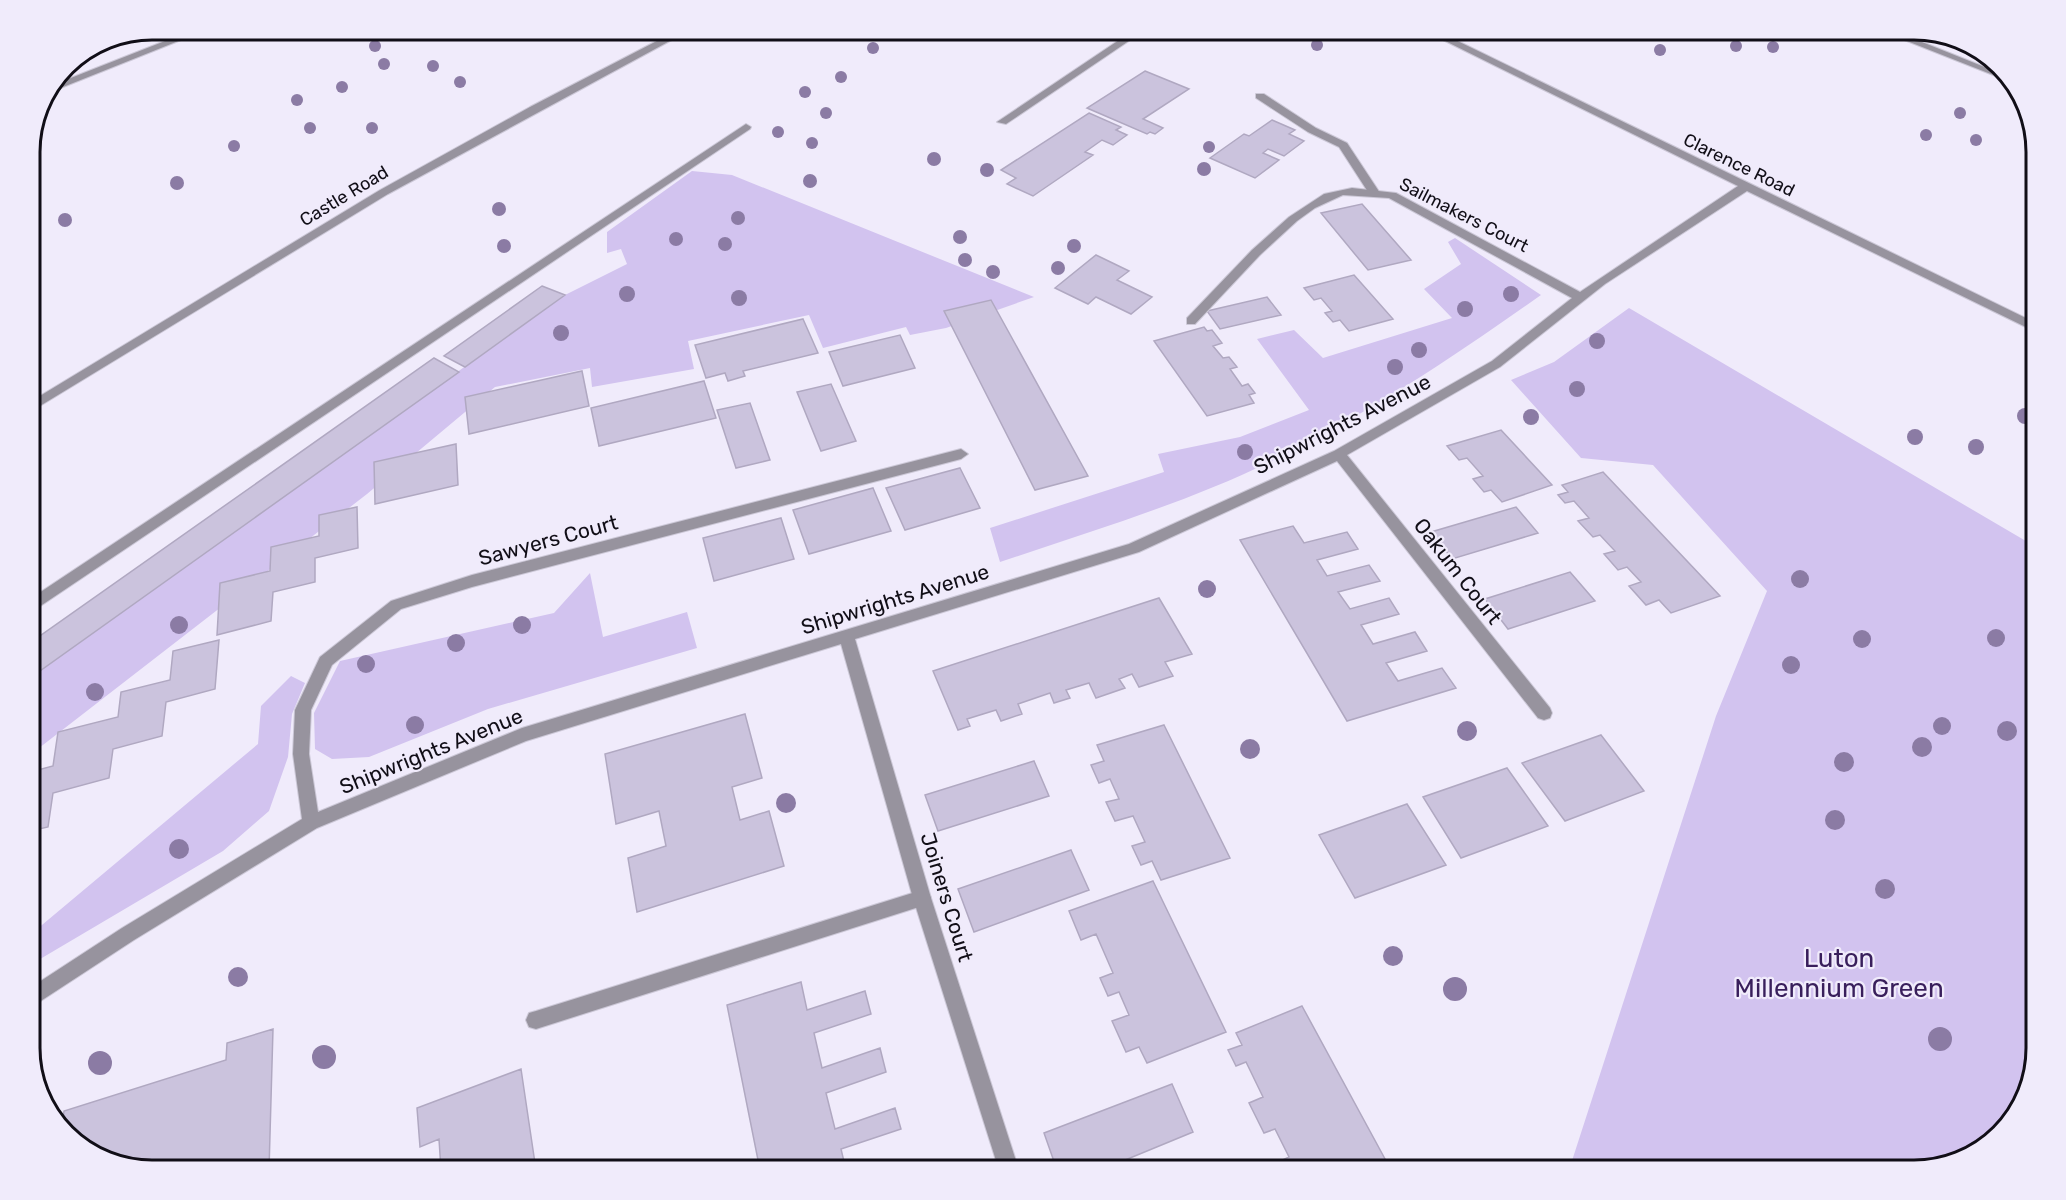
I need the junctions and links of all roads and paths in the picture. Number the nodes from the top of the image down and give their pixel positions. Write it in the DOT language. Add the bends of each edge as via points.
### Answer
graph roads {
  1 [pos="1124,40"];
  2 [pos="1449,40"];
  3 [pos="1909,40"];
  4 [pos="173,41"];
  5 [pos="665,41"];
  6 [pos="1992,73"];
  7 [pos="63,85"];
  8 [pos="1260,96"];
  9 [pos="1002,122"];
  10 [pos="746,127"];
  11 [pos="1745,187"];
  12 [pos="1374,193"];
  13 [pos="1582,298"];
  14 [pos="1191,321"];
  15 [pos="2025,323"];
  16 [pos="41,401"];
  17 [pos="962,454"];
  18 [pos="1339,454"];
  19 [pos="41,600"];
  20 [pos="846,635"];
  21 [pos="1544,713"];
  22 [pos="311,823"];
  23 [pos="922,898"];
  24 [pos="41,992"];
  25 [pos="536,1020"];
  26 [pos="1006,1160"];
  1 -- 9 [label="street"];
  2 -- 11 [label="street, Clarence Road"];
  3 -- 6 [label="street"];
  4 -- 7 [label="street"];
  5 -- 16 [label="street, Castle Road" via="384,192"];
  8 -- 12 [label="street" via="1343,145"];
  10 -- 19 [label="street"];
  11 -- 13 [label="street, Shipwrights Avenue" via="1601,281"];
  11 -- 15 [label="street, Clarence Road"];
  12 -- 13 [label="street, Sailmakers Court" via="1392,195"];
  12 -- 14 [label="street, Sailmakers Court" via="1329,195 1289,222"];
  13 -- 18 [label="street, Shipwrights Avenue" via="1496,364"];
  17 -- 22 [label="street, Sawyers Court" via="472,581 396,605 326,661 303,710 300,754"];
  18 -- 20 [label="street, Shipwrights Avenue" via="1134,548"];
  18 -- 21 [label="street, Oakum Court"];
  20 -- 22 [label="street, Shipwrights Avenue" via="522,735"];
  20 -- 23 [label="street, Joiners Court"];
  22 -- 24 [label="street, Shipwrights Avenue"];
  23 -- 25 [label="street"];
  23 -- 26 [label="street, Joiners Court"];
}
